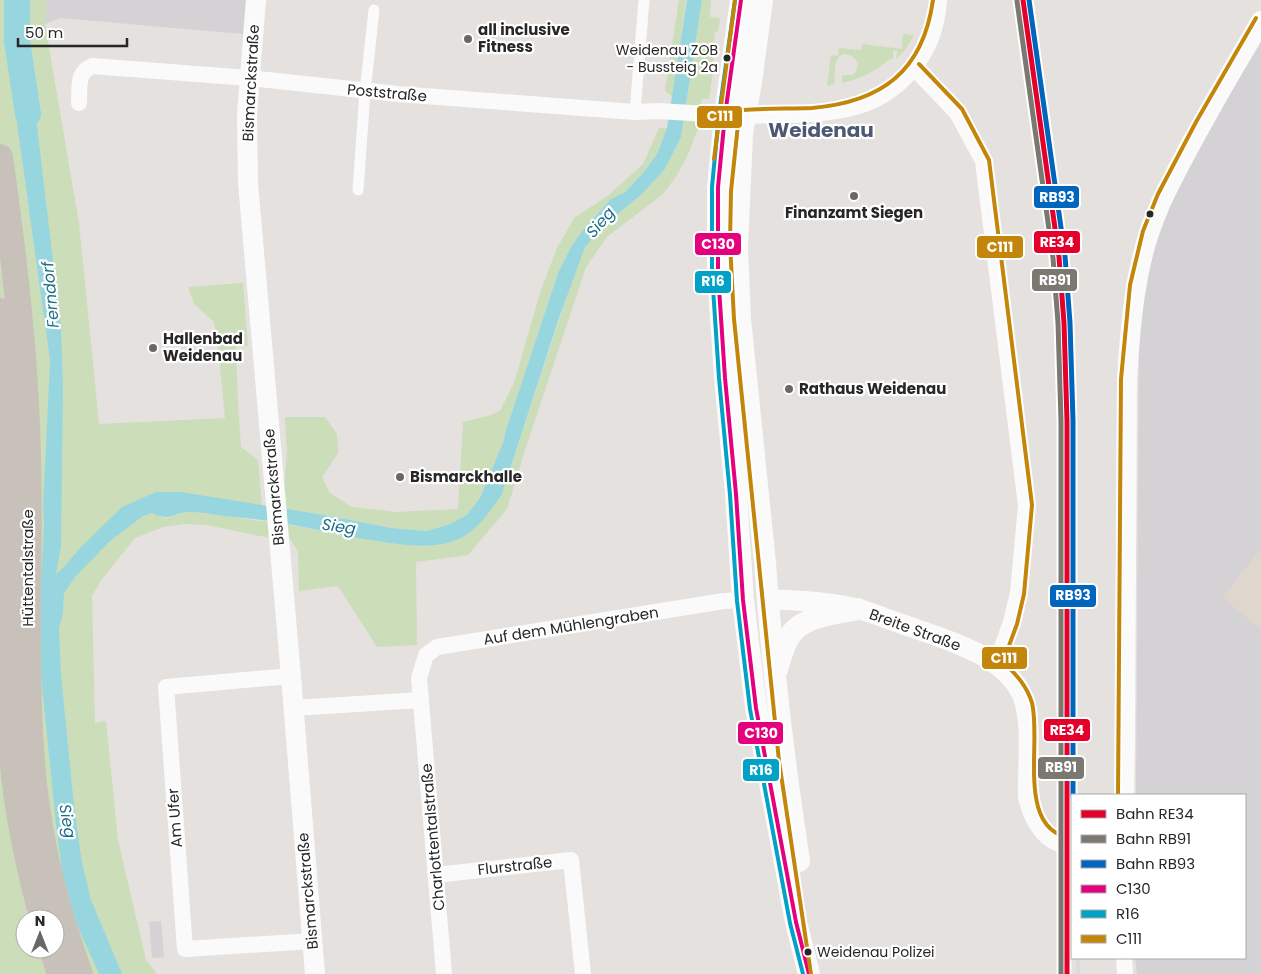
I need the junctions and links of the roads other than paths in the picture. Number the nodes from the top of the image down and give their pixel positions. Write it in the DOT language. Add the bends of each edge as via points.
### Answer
graph roads {
  1 [pos="256,0"];
  2 [pos="644,0"];
  3 [pos="741,0"];
  4 [pos="762,0"];
  5 [pos="939,0"];
  6 [pos="374,10"];
  7 [pos="1261,21"];
  8 [pos="914,68"];
  9 [pos="248,78"];
  10 [pos="365,92"];
  11 [pos="79,103"];
  12 [pos="643,112"];
  13 [pos="725,115"];
  14 [pos="0,157"];
  15 [pos="358,190"];
  16 [pos="0,311"];
  17 [pos="768,599"];
  18 [pos="743,600"];
  19 [pos="858,609"];
  20 [pos="996,664"];
  21 [pos="775,675"];
  22 [pos="292,676"];
  23 [pos="419,678"];
  24 [pos="421,700"];
  25 [pos="294,708"];
  26 [pos="775,761"];
  27 [pos="1124,794"];
  28 [pos="1071,844"];
  29 [pos="789,848"];
  30 [pos="436,875"];
  31 [pos="41,909"];
  32 [pos="312,941"];
  33 [pos="55,959"];
  34 [pos="1124,959"];
  35 [pos="60,974"];
  36 [pos="80,974"];
  37 [pos="315,974"];
  38 [pos="444,974"];
  39 [pos="583,974"];
  40 [pos="809,974"];
  41 [pos="817,974"];
  42 [pos="1124,974"];
  1 -- 9 [label="street, Bismarckstraße"];
  2 -- 12 [label="street" via="637,18"];
  3 -- 13 [label="main road"];
  4 -- 13 [label="main road" via="753,74"];
  5 -- 8 [label="street, Poststraße" via="933,33"];
  6 -- 10 [label="street"];
  7 -- 27 [label="street" via="1162,199 1149,233 1138,283 1127,379"];
  8 -- 13 [label="street, Poststraße" via="886,93 848,108 783,115"];
  8 -- 20 [label="street" via="957,113 983,161 1026,505 1018,593 1012,622"];
  9 -- 10 [label="street, Poststraße"];
  9 -- 11 [label="street, Poststraße" via="92,66 81,74"];
  9 -- 22 [label="street, Bismarckstraße" via="248,183"];
  10 -- 12 [label="street, Poststraße"];
  10 -- 15 [label="street"];
  12 -- 13 [label="street, Poststraße"];
  13 -- 17 [label="main road" via="740,153 738,289"];
  13 -- 18 [label="main road" via="718,187 718,273"];
  14 -- 36 [label="highway, Hüttentalstraße" via="18,290 27,406 32,765 56,898"];
  16 -- 31 [label="highway, Hüttentalstraße" via="9,452 9,655 13,766 24,838"];
  17 -- 18 [label="main road"];
  17 -- 19 [label="street, Breite Straße"];
  17 -- 21 [label="main road"];
  18 -- 23 [label="street, Auf dem Mühlengraben" via="437,647 426,655"];
  18 -- 26 [label="main road" via="756,708"];
  19 -- 20 [label="street, Breite Straße" via="960,645"];
  19 -- 21 [label="main road" via="810,620 797,627 788,639"];
  20 -- 28 [label="street, Breite Straße" via="1022,695 1028,728 1028,797 1035,816 1047,835"];
  21 -- 26 [label="main road"];
  22 -- 25 [label="street, Bismarckstraße"];
  22 -- 32 [label="street, Am Ufer" via="166,687 185,948"];
  23 -- 24 [label="street, Charlottentalstraße"];
  24 -- 25 [label="street"];
  24 -- 30 [label="street, Charlottentalstraße"];
  25 -- 32 [label="street, Bismarckstraße"];
  26 -- 29 [label="main road"];
  29 -- 40 [label="main road" via="796,922"];
  29 -- 41 [label="main road"];
  30 -- 38 [label="street, Charlottentalstraße"];
  30 -- 39 [label="street, Flurstraße" via="570,860"];
  32 -- 37 [label="street, Bismarckstraße"];
  33 -- 35 [label="highway"];
  34 -- 42 [label="street"];
}
